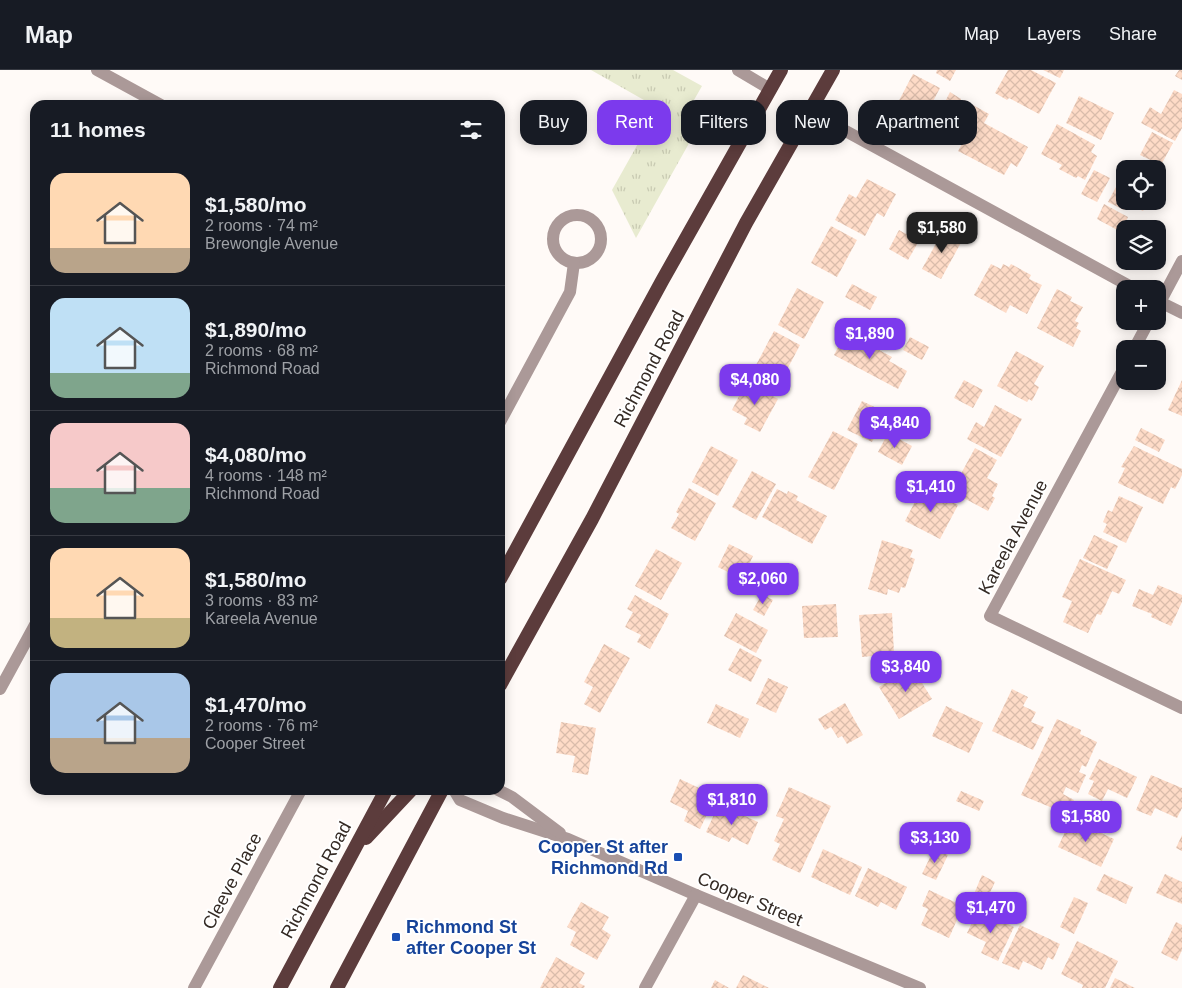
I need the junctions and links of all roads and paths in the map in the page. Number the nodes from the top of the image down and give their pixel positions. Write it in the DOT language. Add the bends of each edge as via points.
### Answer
graph roads {
  1 [pos="97,70"];
  2 [pos="738,70"];
  3 [pos="781,70"];
  4 [pos="833,70"];
  5 [pos="770,89"];
  6 [pos="152,100"];
  7 [pos="815,100"];
  8 [pos="848,132"];
  9 [pos="790,145"];
  10 [pos="1182,261"];
  11 [pos="574,263"];
  12 [pos="1119,280"];
  13 [pos="1166,289"];
  14 [pos="1166,307"];
  15 [pos="1182,314"];
  16 [pos="1116,383"];
  17 [pos="505,413"];
  18 [pos="505,570"];
  19 [pos="30,633"];
  20 [pos="505,676"];
  21 [pos="0,689"];
  22 [pos="1182,708"];
  23 [pos="505,794"];
  24 [pos="298,795"];
  25 [pos="383,795"];
  26 [pos="406,795"];
  27 [pos="439,795"];
  28 [pos="457,795"];
  29 [pos="568,839"];
  30 [pos="353,851"];
  31 [pos="696,895"];
  32 [pos="194,988"];
  33 [pos="280,988"];
  34 [pos="337,988"];
  35 [pos="645,988"];
  36 [pos="920,988"];
  1 -- 6 [label="street"];
  2 -- 5 [label="street"];
  3 -- 5 [label="highway, Richmond Road"];
  4 -- 7 [label="highway, Richmond Road"];
  5 -- 18 [label="highway, Richmond Road"];
  8 -- 12 [label="street"];
  9 -- 20 [label="highway, Richmond Road"];
  10 -- 13 [label="street"];
  11 -- 17 [label="street" via="570,292"];
  14 -- 15 [label="street"];
  16 -- 22 [label="street, Kareela Avenue" via="990,616"];
  19 -- 21 [label="street"];
  23 -- 29 [label="street, Cooper Street"];
  24 -- 32 [label="street, Cleeve Place"];
  25 -- 30 [label="highway, Richmond Road"];
  26 -- 30 [label="highway"];
  27 -- 34 [label="highway"];
  28 -- 29 [label="street, Cooper Street" via="460,800 502,818"];
  29 -- 31 [label="street, Cooper Street"];
  30 -- 33 [label="highway, Richmond Road"];
  31 -- 35 [label="street"];
  31 -- 36 [label="street, Cooper Street"];
}
